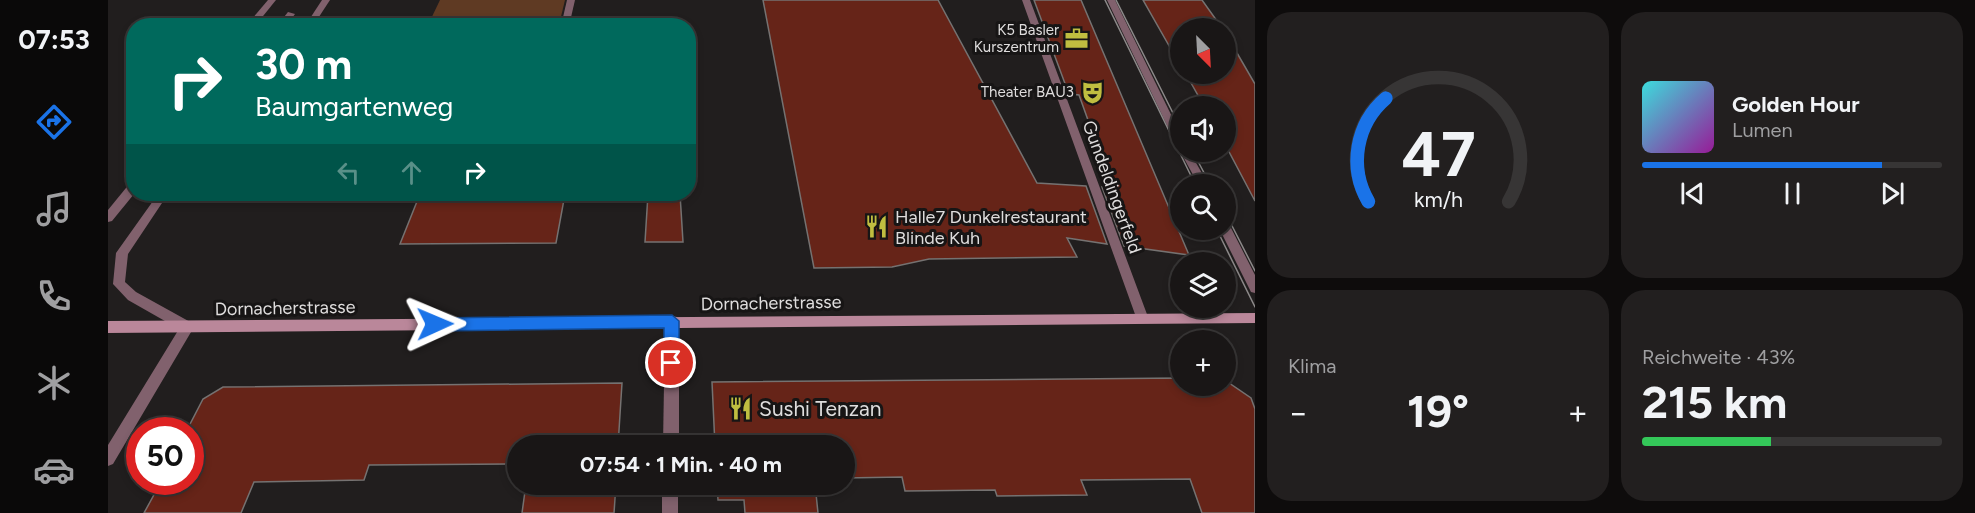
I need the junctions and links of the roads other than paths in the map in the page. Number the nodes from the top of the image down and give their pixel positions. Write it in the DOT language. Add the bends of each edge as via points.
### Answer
graph roads {
  1 [pos="272,0"];
  2 [pos="326,0"];
  3 [pos="571,0"];
  4 [pos="1026,0"];
  5 [pos="1111,0"];
  6 [pos="291,14"];
  7 [pos="257,18"];
  8 [pos="288,18"];
  9 [pos="314,18"];
  10 [pos="567,18"];
  11 [pos="1170,121"];
  12 [pos="126,196"];
  13 [pos="158,201"];
  14 [pos="108,218"];
  15 [pos="1231,240"];
  16 [pos="1255,288"];
  17 [pos="1142,317"];
  18 [pos="1255,318"];
  19 [pos="672,321"];
  20 [pos="108,327"];
  21 [pos="187,327"];
  22 [pos="671,435"];
  23 [pos="108,459"];
  24 [pos="670,495"];
  25 [pos="670,513"];
  1 -- 7 [label="street"];
  2 -- 9 [label="street"];
  3 -- 10 [label="street"];
  4 -- 17 [label="street, Gundeldingerfeld"];
  5 -- 11 [label="street"];
  6 -- 8 [label="street"];
  12 -- 14 [label="street"];
  13 -- 21 [label="street" via="122,253 118,284"];
  15 -- 16 [label="street"];
  17 -- 18 [label="main road, Dornacherstrasse"];
  17 -- 19 [label="main road, Dornacherstrasse"];
  19 -- 21 [label="main road, Dornacherstrasse"];
  19 -- 22 [label="street"];
  20 -- 21 [label="main road, Dornacherstrasse"];
  21 -- 23 [label="street"];
  24 -- 25 [label="street"];
}
